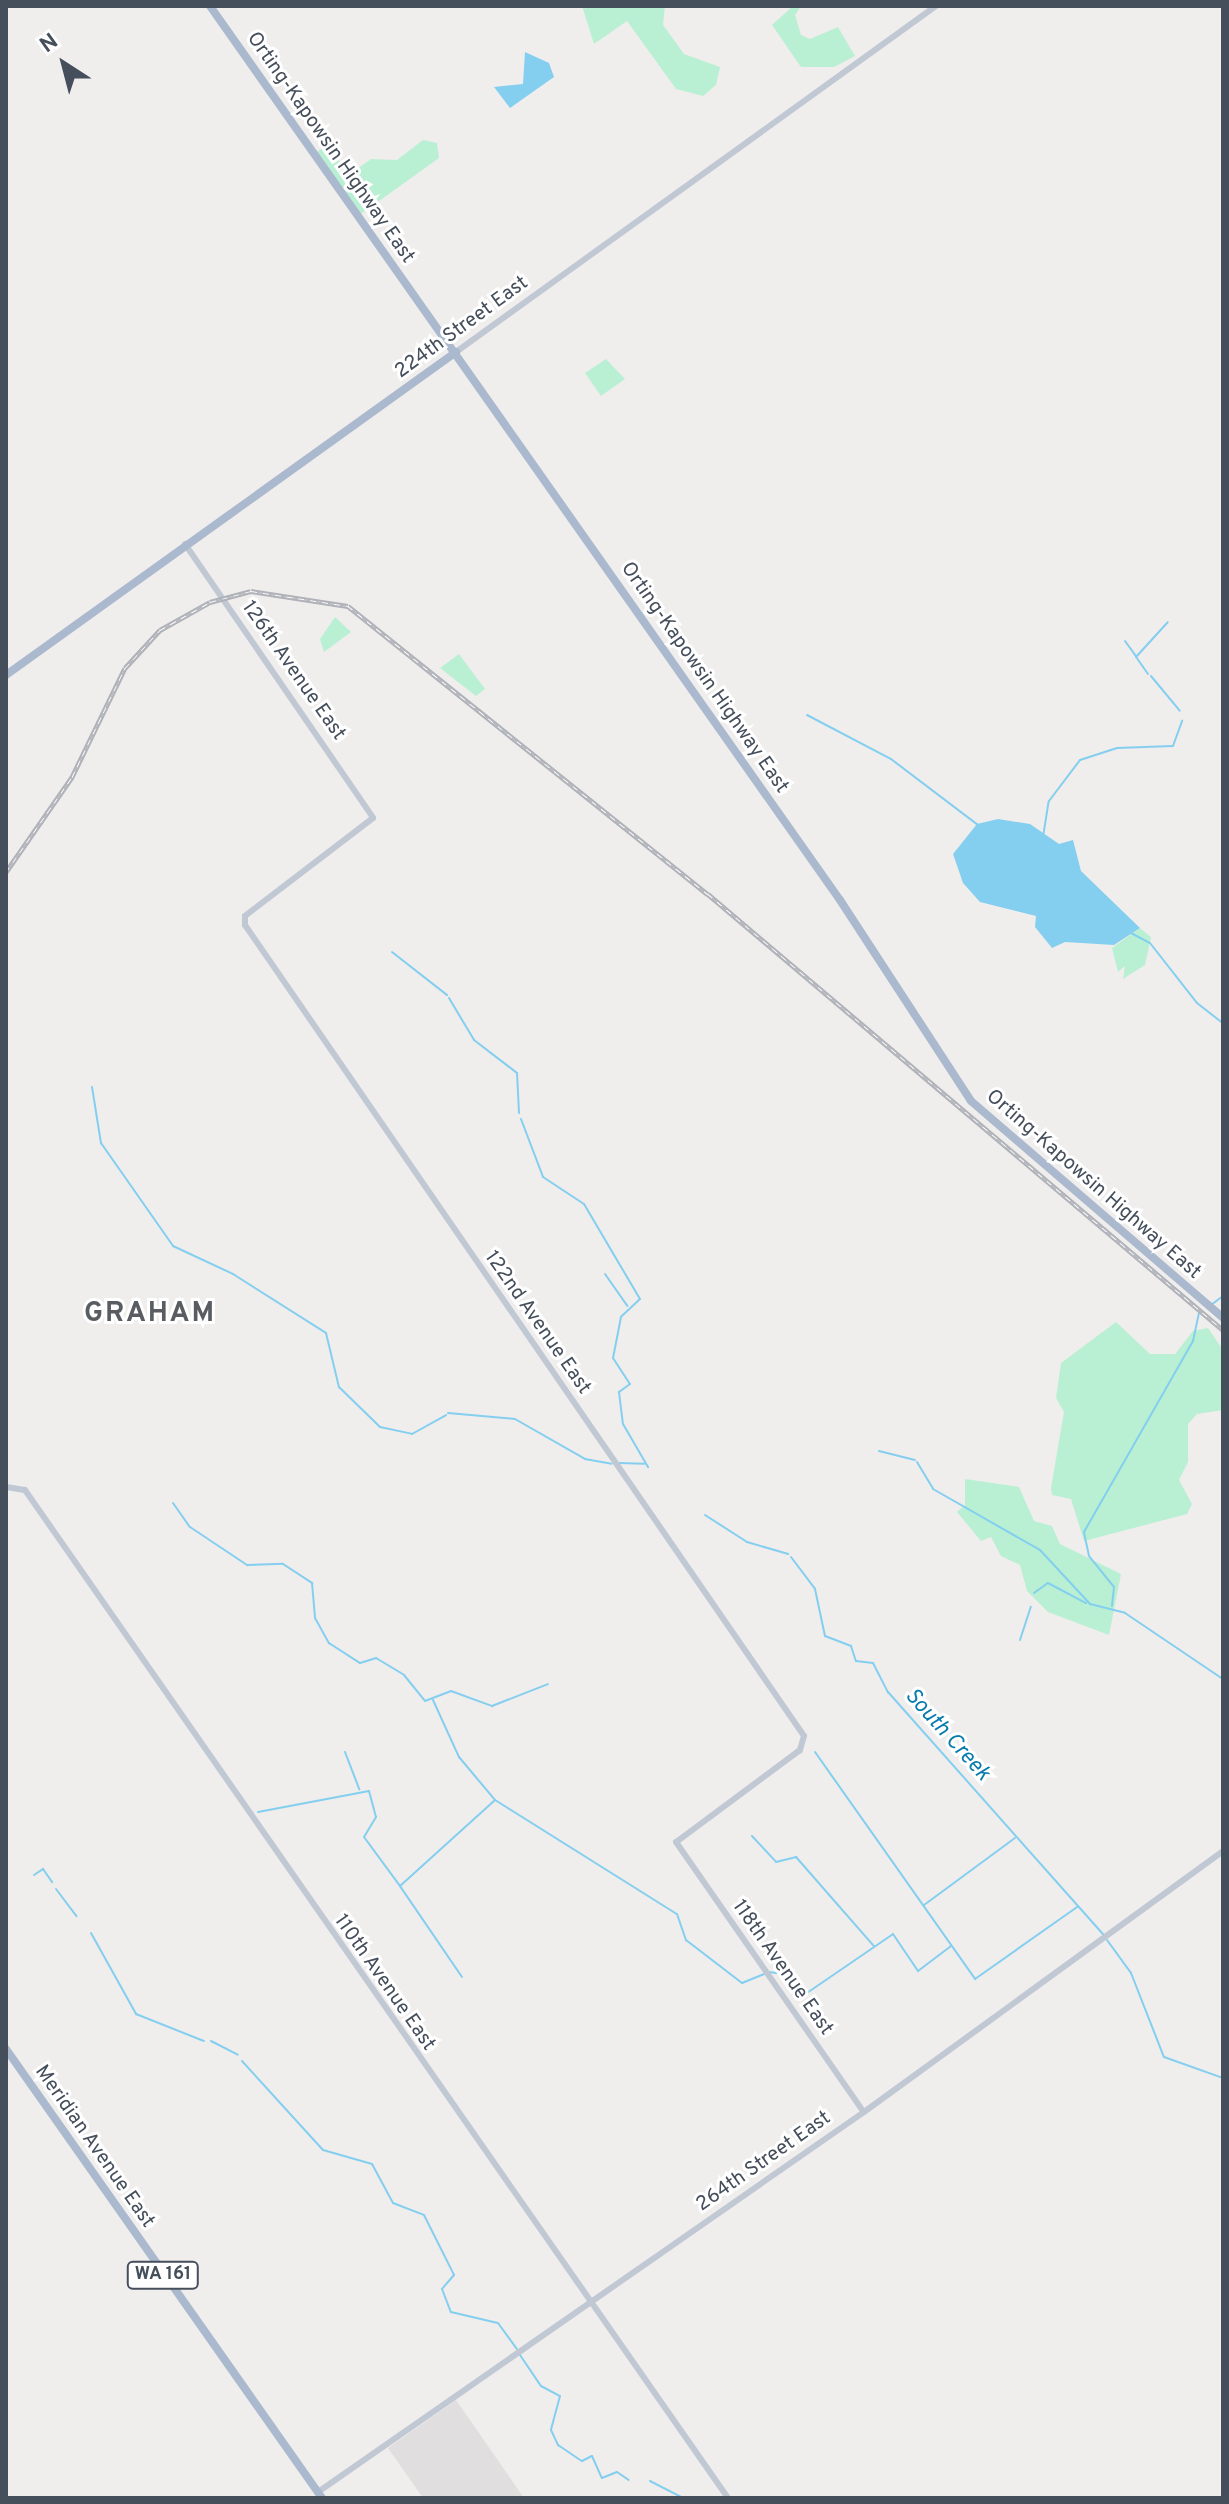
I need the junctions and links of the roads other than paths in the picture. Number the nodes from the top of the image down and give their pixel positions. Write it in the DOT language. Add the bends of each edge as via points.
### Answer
graph roads {
  1 [pos="210,6"];
  2 [pos="936,6"];
  3 [pos="456,352"];
  4 [pos="185,544"];
  5 [pos="6,675"];
  6 [pos="243,919"];
  7 [pos="1223,1318"];
  8 [pos="6,1487"];
  9 [pos="676,1841"];
  10 [pos="1223,1851"];
  11 [pos="6,2049"];
  12 [pos="864,2112"];
  13 [pos="590,2303"];
  14 [pos="320,2495"];
  15 [pos="728,2498"];
  1 -- 3 [label="main road, Orting-Kapowsin Highway East"];
  2 -- 3 [label="street, 224th Street East"];
  3 -- 4 [label="main road, 224th Street East"];
  3 -- 7 [label="main road, Orting-Kapowsin Highway East" via="971,1101"];
  4 -- 5 [label="main road, 224th Street East"];
  4 -- 6 [label="street, 126th Avenue East" via="373,818"];
  6 -- 9 [label="street, 122nd Avenue East" via="805,1743"];
  8 -- 13 [label="street, 110th Avenue East" via="17,1485"];
  9 -- 12 [label="street, 118th Avenue East"];
  10 -- 12 [label="street, 264th Street East"];
  11 -- 14 [label="main road, Meridian Avenue East / WA 161"];
  12 -- 13 [label="street, 264th Street East"];
  13 -- 14 [label="street, 264th Street East"];
  13 -- 15 [label="street, 110th Avenue East"];
}
